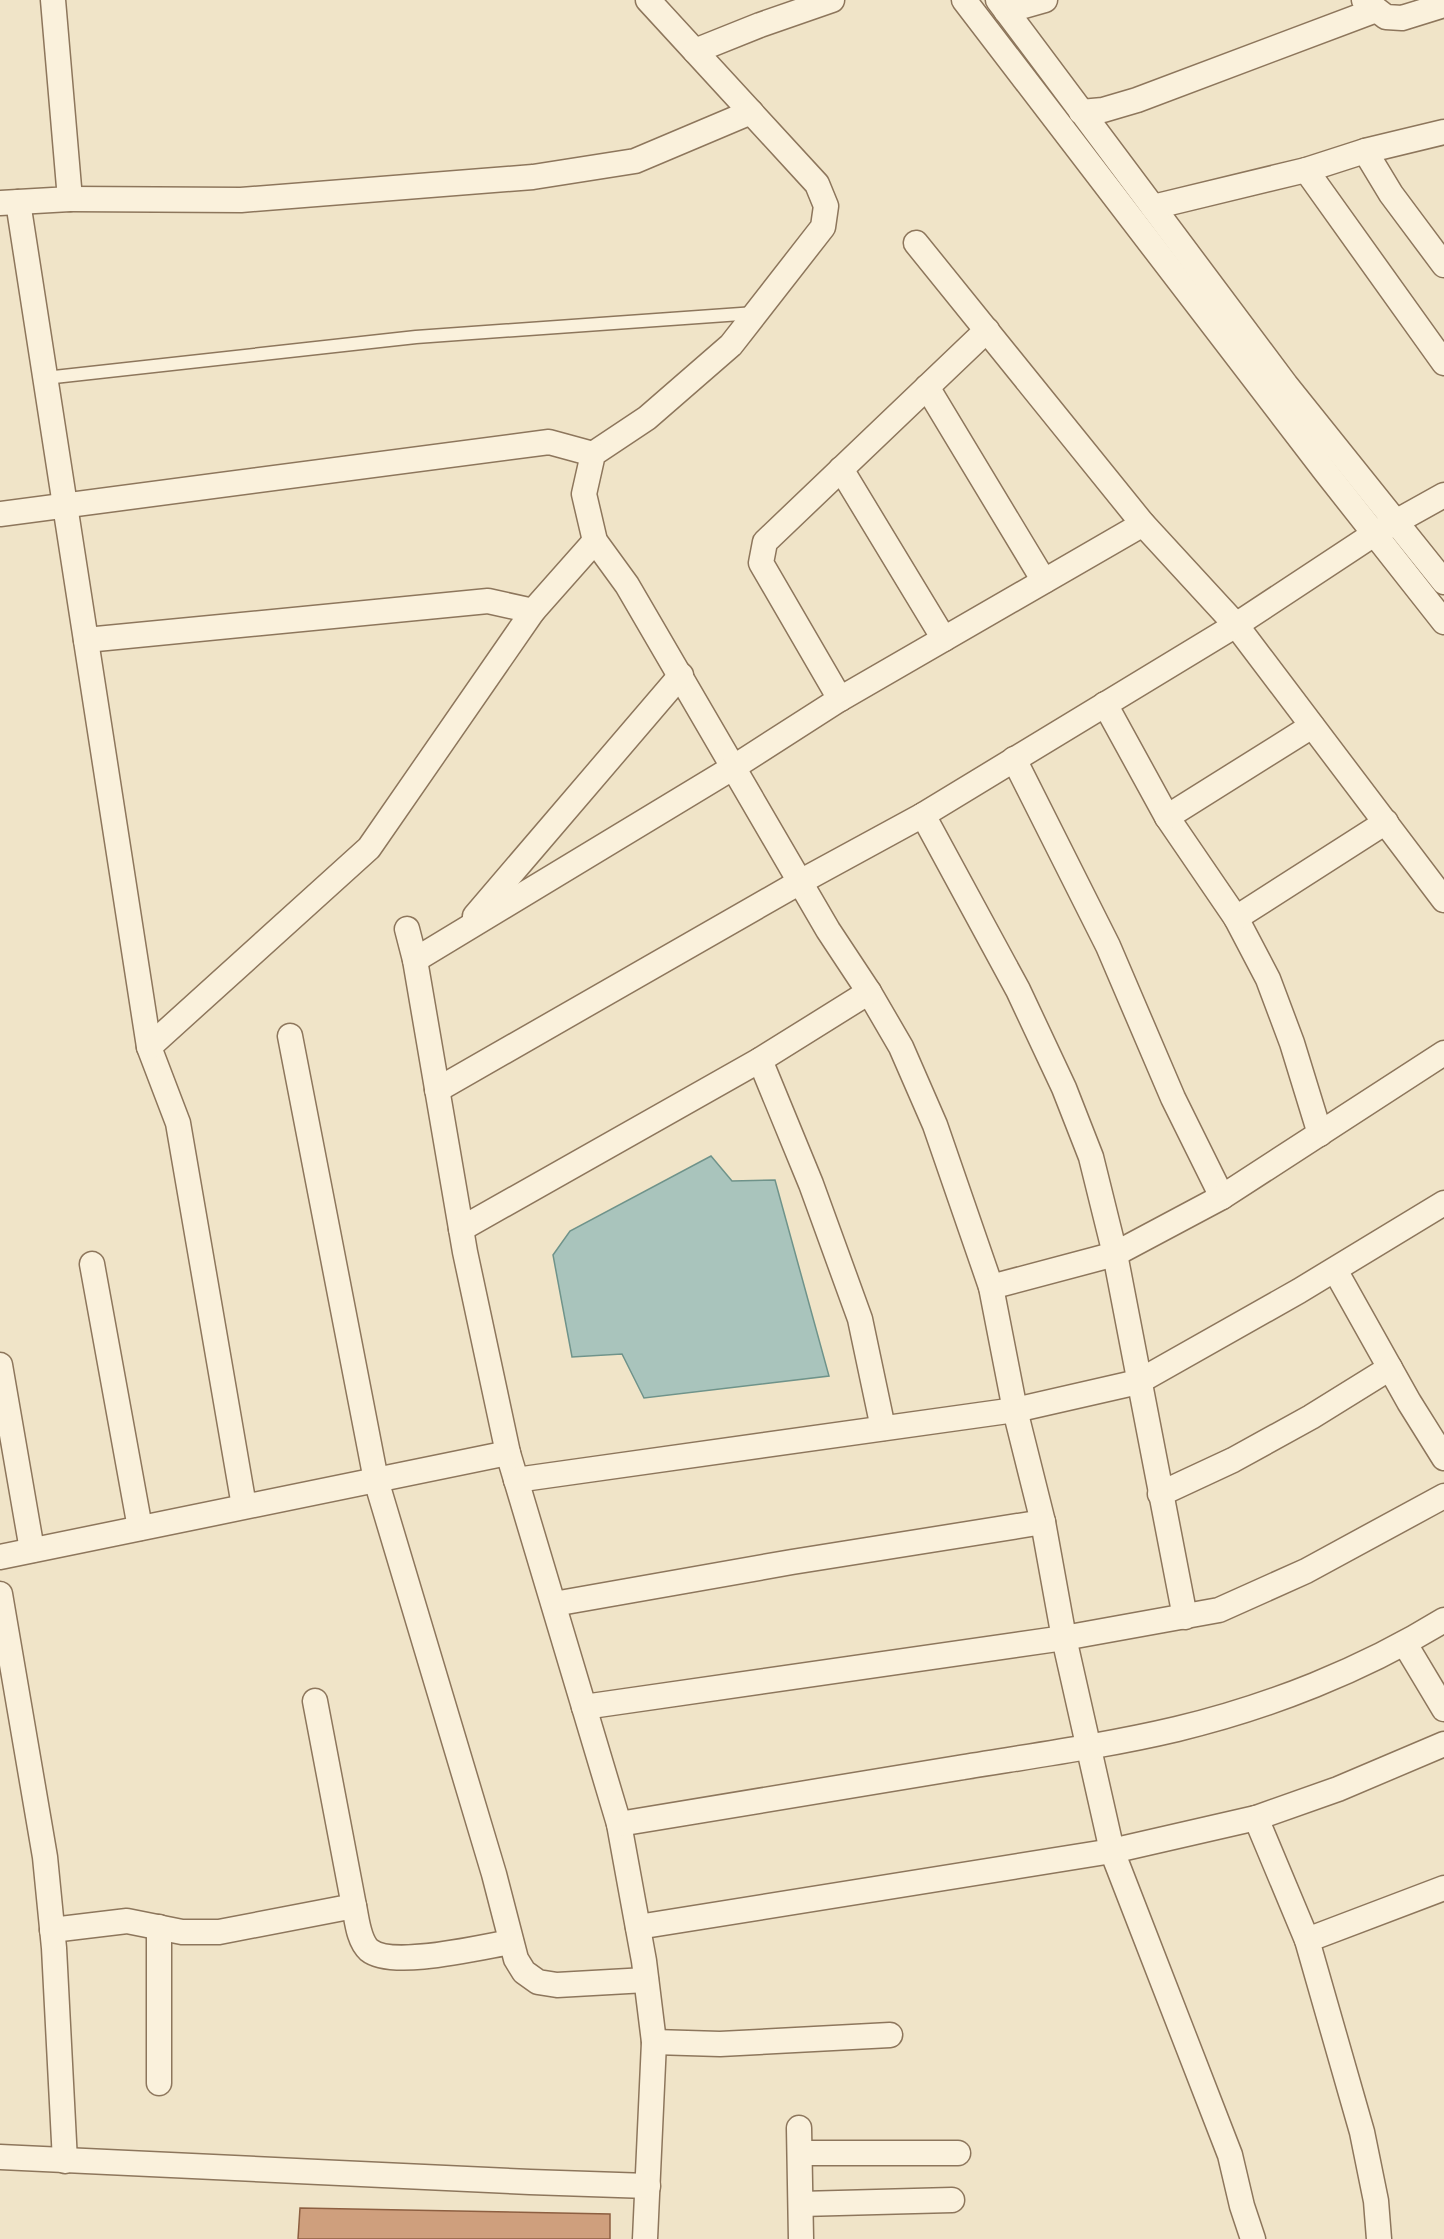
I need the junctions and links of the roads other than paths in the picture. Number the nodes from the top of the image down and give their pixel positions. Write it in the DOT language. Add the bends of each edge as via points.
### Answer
graph roads {
  1 [pos="53,0"];
  2 [pos="648,0"];
  3 [pos="832,0"];
  4 [pos="964,0"];
  5 [pos="1045,0"];
  6 [pos="1002,5"];
  7 [pos="1370,5"];
  8 [pos="1444,5"];
  9 [pos="695,51"];
  10 [pos="751,112"];
  11 [pos="1081,112"];
  12 [pos="1444,132"];
  13 [pos="1365,151"];
  14 [pos="1306,170"];
  15 [pos="70,199"];
  16 [pos="9,203"];
  17 [pos="1153,207"];
  18 [pos="916,243"];
  19 [pos="1444,266"];
  20 [pos="756,313"];
  21 [pos="987,330"];
  22 [pos="1444,363"];
  23 [pos="45,378"];
  24 [pos="927,387"];
  25 [pos="593,454"];
  26 [pos="841,469"];
  27 [pos="1444,495"];
  28 [pos="65,505"];
  29 [pos="0,514"];
  30 [pos="1397,523"];
  31 [pos="1143,524"];
  32 [pos="1374,534"];
  33 [pos="595,541"];
  34 [pos="1044,581"];
  35 [pos="1444,582"];
  36 [pos="533,611"];
  37 [pos="1444,622"];
  38 [pos="1236,625"];
  39 [pos="944,639"];
  40 [pos="86,640"];
  41 [pos="681,675"];
  42 [pos="840,699"];
  43 [pos="1106,704"];
  44 [pos="1312,726"];
  45 [pos="1014,759"];
  46 [pos="734,767"];
  47 [pos="923,815"];
  48 [pos="1167,817"];
  49 [pos="1386,822"];
  50 [pos="800,882"];
  51 [pos="1444,900"];
  52 [pos="1236,918"];
  53 [pos="407,929"];
  54 [pos="459,933"];
  55 [pos="415,960"];
  56 [pos="869,992"];
  57 [pos="290,1036"];
  58 [pos="149,1047"];
  59 [pos="1444,1053"];
  60 [pos="760,1060"];
  61 [pos="437,1090"];
  62 [pos="1320,1134"];
  63 [pos="1222,1197"];
  64 [pos="1444,1203"];
  65 [pos="461,1228"];
  66 [pos="1114,1254"];
  67 [pos="92,1264"];
  68 [pos="1335,1270"];
  69 [pos="991,1287"];
  70 [pos="0,1365"];
  71 [pos="1390,1368"];
  72 [pos="1138,1382"];
  73 [pos="1015,1410"];
  74 [pos="883,1428"];
  75 [pos="508,1453"];
  76 [pos="1444,1458"];
  77 [pos="376,1480"];
  78 [pos="516,1480"];
  79 [pos="1160,1494"];
  80 [pos="1444,1496"];
  81 [pos="244,1506"];
  82 [pos="1043,1522"];
  83 [pos="140,1528"];
  84 [pos="33,1550"];
  85 [pos="0,1557"];
  86 [pos="0,1594"];
  87 [pos="554,1604"];
  88 [pos="1185,1617"];
  89 [pos="1444,1620"];
  90 [pos="1064,1638"];
  91 [pos="1406,1644"];
  92 [pos="315,1701"];
  93 [pos="585,1707"];
  94 [pos="1444,1709"];
  95 [pos="1444,1744"];
  96 [pos="1089,1746"];
  97 [pos="1256,1818"];
  98 [pos="619,1824"];
  99 [pos="1112,1851"];
  100 [pos="1444,1888"];
  101 [pos="354,1906"];
  102 [pos="638,1927"];
  103 [pos="159,1928"];
  104 [pos="52,1930"];
  105 [pos="1307,1940"];
  106 [pos="511,1942"];
  107 [pos="646,1980"];
  108 [pos="890,2035"];
  109 [pos="654,2043"];
  110 [pos="159,2084"];
  111 [pos="800,2128"];
  112 [pos="800,2153"];
  113 [pos="958,2153"];
  114 [pos="0,2157"];
  115 [pos="65,2161"];
  116 [pos="648,2186"];
  117 [pos="952,2200"];
  118 [pos="801,2204"];
  119 [pos="645,2239"];
  120 [pos="801,2239"];
  121 [pos="1253,2239"];
  122 [pos="1379,2239"];
  1 -- 15 [label="street"];
  2 -- 9 [label="street"];
  3 -- 9 [label="street"];
  4 -- 32 [label="street"];
  5 -- 6 [label="street"];
  6 -- 11 [label="street"];
  7 -- 8 [label="street" via="1386,17 1402,18"];
  7 -- 11 [label="street" via="1137,100"];
  9 -- 10 [label="street"];
  10 -- 15 [label="street" via="635,161 533,177 241,200"];
  10 -- 20 [label="street" via="817,184 826,206 823,227"];
  11 -- 17 [label="street"];
  12 -- 13 [label="street"];
  13 -- 14 [label="street"];
  13 -- 19 [label="street"];
  14 -- 17 [label="street"];
  14 -- 22 [label="street"];
  15 -- 16 [label="street"];
  16 -- 23 [label="street"];
  17 -- 30 [label="street" via="1286,385"];
  18 -- 21 [label="street"];
  20 -- 23 [label="lane" via="417,337"];
  20 -- 25 [label="street" via="731,345 694,379 647,418"];
  21 -- 24 [label="street"];
  21 -- 31 [label="street"];
  23 -- 28 [label="street"];
  24 -- 26 [label="street"];
  24 -- 34 [label="street"];
  25 -- 28 [label="street" via="549,442"];
  25 -- 33 [label="street" via="585,494"];
  26 -- 39 [label="street"];
  26 -- 42 [label="street" via="765,542 762,563"];
  27 -- 30 [label="street"];
  28 -- 29 [label="street"];
  28 -- 40 [label="street"];
  30 -- 32 [label="street"];
  30 -- 35 [label="street"];
  31 -- 34 [label="street"];
  31 -- 38 [label="street"];
  32 -- 37 [label="street"];
  32 -- 38 [label="street"];
  33 -- 36 [label="street"];
  33 -- 41 [label="street" via="627,585"];
  34 -- 39 [label="street"];
  36 -- 40 [label="street" via="488,601"];
  36 -- 58 [label="street" via="369,848"];
  38 -- 43 [label="street"];
  38 -- 44 [label="street"];
  39 -- 42 [label="street"];
  40 -- 58 [label="street"];
  41 -- 46 [label="street"];
  41 -- 54 [label="street"];
  42 -- 46 [label="street"];
  43 -- 45 [label="street"];
  43 -- 48 [label="street"];
  44 -- 48 [label="street"];
  44 -- 49 [label="street"];
  45 -- 47 [label="street"];
  45 -- 63 [label="street" via="1108,946 1173,1098"];
  46 -- 50 [label="street"];
  46 -- 54 [label="street"];
  47 -- 50 [label="street"];
  47 -- 66 [label="street" via="1018,990 1064,1088 1091,1157"];
  48 -- 52 [label="street"];
  49 -- 51 [label="street"];
  49 -- 52 [label="street"];
  50 -- 56 [label="street"];
  50 -- 61 [label="street"];
  52 -- 62 [label="street" via="1269,979"];
  53 -- 55 [label="street"];
  54 -- 55 [label="street"];
  55 -- 61 [label="street"];
  56 -- 60 [label="street"];
  56 -- 69 [label="street" via="900,1047 935,1125"];
  57 -- 77 [label="street"];
  58 -- 81 [label="street" via="178,1123"];
  59 -- 62 [label="street"];
  60 -- 65 [label="street"];
  60 -- 74 [label="street" via="812,1184 860,1319"];
  61 -- 65 [label="street"];
  62 -- 63 [label="street"];
  63 -- 66 [label="street"];
  64 -- 68 [label="street"];
  65 -- 75 [label="street"];
  66 -- 69 [label="street"];
  66 -- 72 [label="street"];
  67 -- 83 [label="street"];
  68 -- 71 [label="street"];
  68 -- 72 [label="street"];
  69 -- 73 [label="street"];
  70 -- 84 [label="street"];
  71 -- 76 [label="street"];
  71 -- 79 [label="street" via="1243,1455"];
  72 -- 73 [label="street"];
  72 -- 79 [label="street"];
  73 -- 74 [label="street"];
  73 -- 82 [label="street"];
  74 -- 78 [label="street"];
  75 -- 77 [label="street"];
  75 -- 78 [label="street"];
  77 -- 81 [label="street"];
  77 -- 106 [label="street"];
  78 -- 87 [label="street"];
  79 -- 88 [label="street"];
  80 -- 88 [label="street" via="1306,1571 1219,1610"];
  81 -- 83 [label="street"];
  82 -- 87 [label="street"];
  82 -- 90 [label="street"];
  83 -- 84 [label="street"];
  84 -- 85 [label="street"];
  86 -- 104 [label="street" via="45,1857"];
  87 -- 93 [label="street"];
  88 -- 90 [label="street"];
  89 -- 91 [label="street"];
  90 -- 93 [label="street"];
  90 -- 96 [label="street"];
  91 -- 94 [label="street"];
  91 -- 96 [label="street" via="1334,1677 1240,1710 1177,1729"];
  92 -- 101 [label="street"];
  93 -- 98 [label="street"];
  95 -- 97 [label="street" via="1338,1789"];
  96 -- 98 [label="street"];
  96 -- 99 [label="street"];
  97 -- 99 [label="street"];
  97 -- 105 [label="street"];
  98 -- 102 [label="street"];
  99 -- 102 [label="street"];
  99 -- 121 [label="street" via="1230,2155"];
  100 -- 105 [label="street"];
  101 -- 103 [label="street" via="219,1932"];
  101 -- 106 [label="street" via="361,1938 368,1949 383,1957 411,1958"];
  102 -- 107 [label="street"];
  103 -- 104 [label="street" via="127,1921"];
  103 -- 110 [label="street"];
  104 -- 115 [label="street"];
  105 -- 122 [label="street" via="1362,2132"];
  106 -- 107 [label="street" via="524,1972 538,1982 556,1985"];
  107 -- 109 [label="street"];
  108 -- 109 [label="street" via="720,2044"];
  109 -- 116 [label="street"];
  111 -- 112 [label="street"];
  112 -- 113 [label="street"];
  112 -- 118 [label="street"];
  114 -- 115 [label="street"];
  115 -- 116 [label="street"];
  116 -- 119 [label="street"];
  117 -- 118 [label="street"];
  118 -- 120 [label="street"];
}
